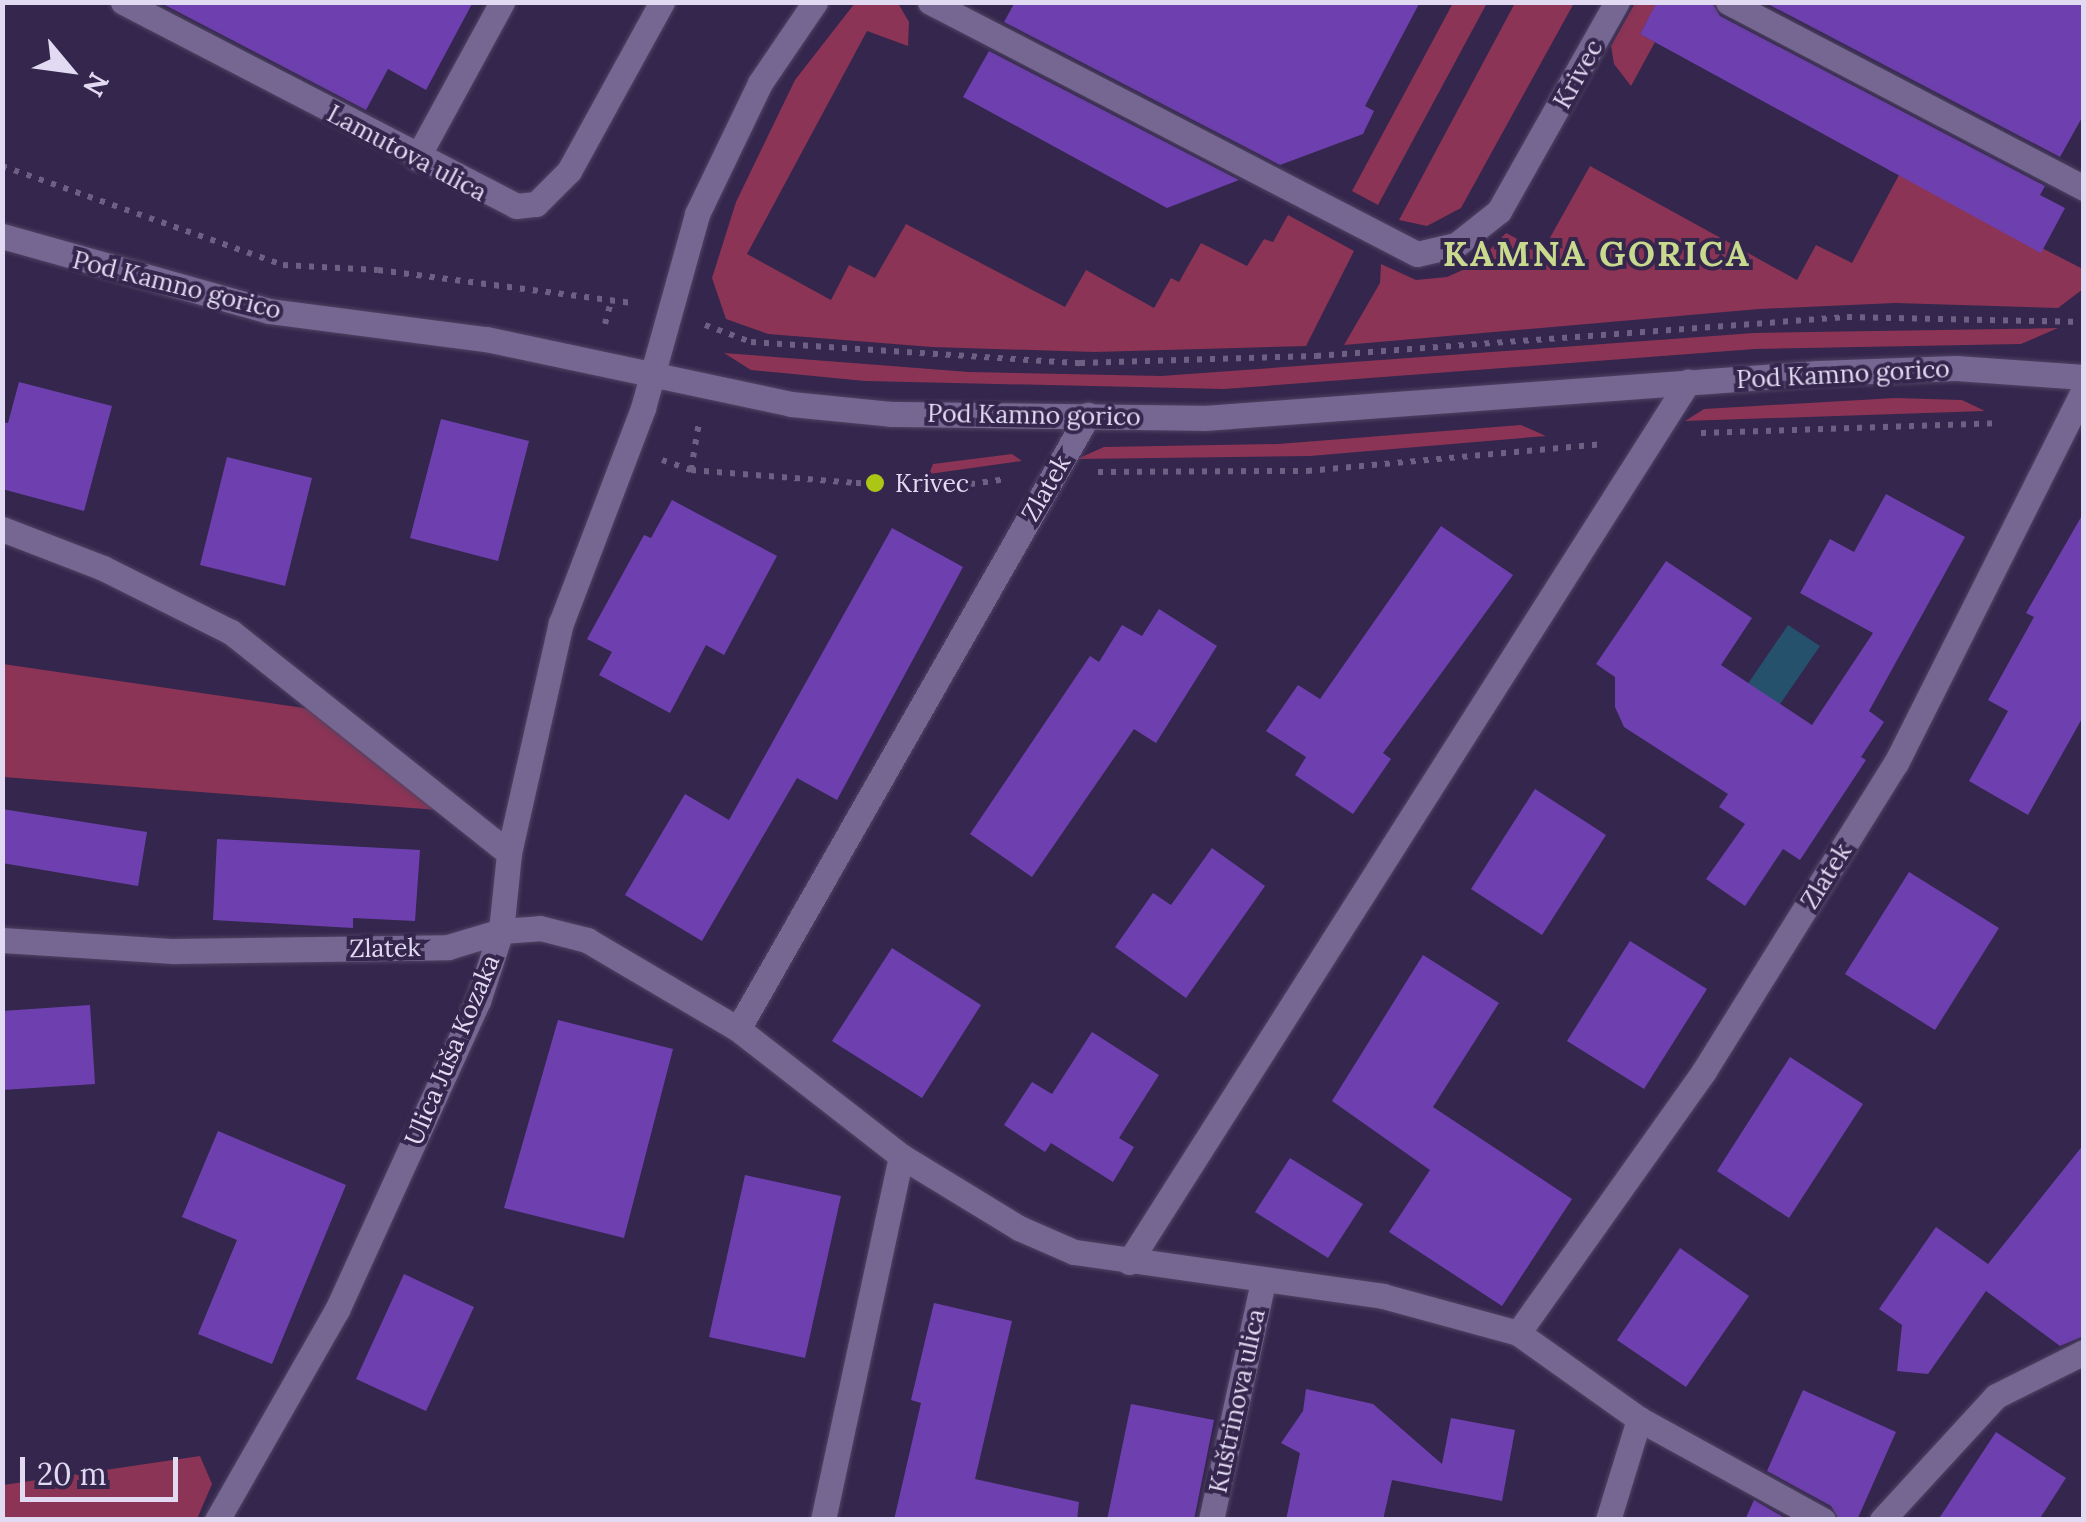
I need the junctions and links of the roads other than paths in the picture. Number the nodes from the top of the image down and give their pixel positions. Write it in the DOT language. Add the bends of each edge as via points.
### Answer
graph roads {
  1 [pos="123,2"];
  2 [pos="502,2"];
  3 [pos="662,2"];
  4 [pos="815,2"];
  5 [pos="930,2"];
  6 [pos="1617,2"];
  7 [pos="1728,2"];
  8 [pos="416,158"];
  9 [pos="2084,188"];
  10 [pos="2,236"];
  11 [pos="650,376"];
  12 [pos="2084,377"];
  13 [pos="1688,382"];
  14 [pos="2084,388"];
  15 [pos="1088,416"];
  16 [pos="2,530"];
  17 [pos="509,853"];
  18 [pos="501,931"];
  19 [pos="2,940"];
  20 [pos="738,1029"];
  21 [pos="902,1156"];
  22 [pos="1129,1262"];
  23 [pos="1263,1282"];
  24 [pos="1518,1334"];
  25 [pos="2084,1352"];
  26 [pos="1639,1419"];
  27 [pos="217,1520"];
  28 [pos="823,1520"];
  29 [pos="1212,1520"];
  30 [pos="1608,1520"];
  31 [pos="1823,1520"];
  32 [pos="1882,1520"];
  1 -- 8 [label="street, Lamutova ulica"];
  2 -- 8 [label="street"];
  3 -- 8 [label="street, Lamutova ulica" via="568,170 536,204 495,200"];
  4 -- 11 [label="street" via="760,83 696,214"];
  5 -- 6 [label="street, Krivec" via="1417,254 1456,245 1499,211"];
  7 -- 9 [label="street"];
  10 -- 11 [label="street, Pod Kamno gorico" via="269,311 486,339"];
  11 -- 15 [label="street, Pod Kamno gorico" via="791,404 874,412"];
  11 -- 17 [label="street, Ulica Juša Kozaka" via="561,624"];
  12 -- 13 [label="street, Pod Kamno gorico" via="1956,368"];
  13 -- 15 [label="street, Pod Kamno gorico" via="1339,410"];
  13 -- 22 [label="street"];
  14 -- 24 [label="street, Zlatek" via="1896,763 1704,1071"];
  15 -- 20 [label="street, Zlatek"];
  16 -- 17 [label="street" via="103,568 230,632"];
  17 -- 18 [label="street, Ulica Juša Kozaka"];
  18 -- 19 [label="street, Zlatek" via="448,947 174,951"];
  18 -- 20 [label="street, Zlatek" via="540,928 587,940"];
  18 -- 27 [label="street, Ulica Juša Kozaka" via="478,1001 337,1310"];
  20 -- 21 [label="street, Zlatek"];
  21 -- 22 [label="street, Zlatek" via="1018,1228 1074,1252"];
  21 -- 28 [label="street"];
  22 -- 23 [label="street, Zlatek"];
  23 -- 24 [label="street, Zlatek" via="1384,1296"];
  23 -- 29 [label="street, Kuštrinova ulica"];
  24 -- 26 [label="street, Zlatek"];
  25 -- 32 [label="street" via="1996,1396"];
  26 -- 30 [label="street"];
  26 -- 31 [label="street, Zlatek"];
}
